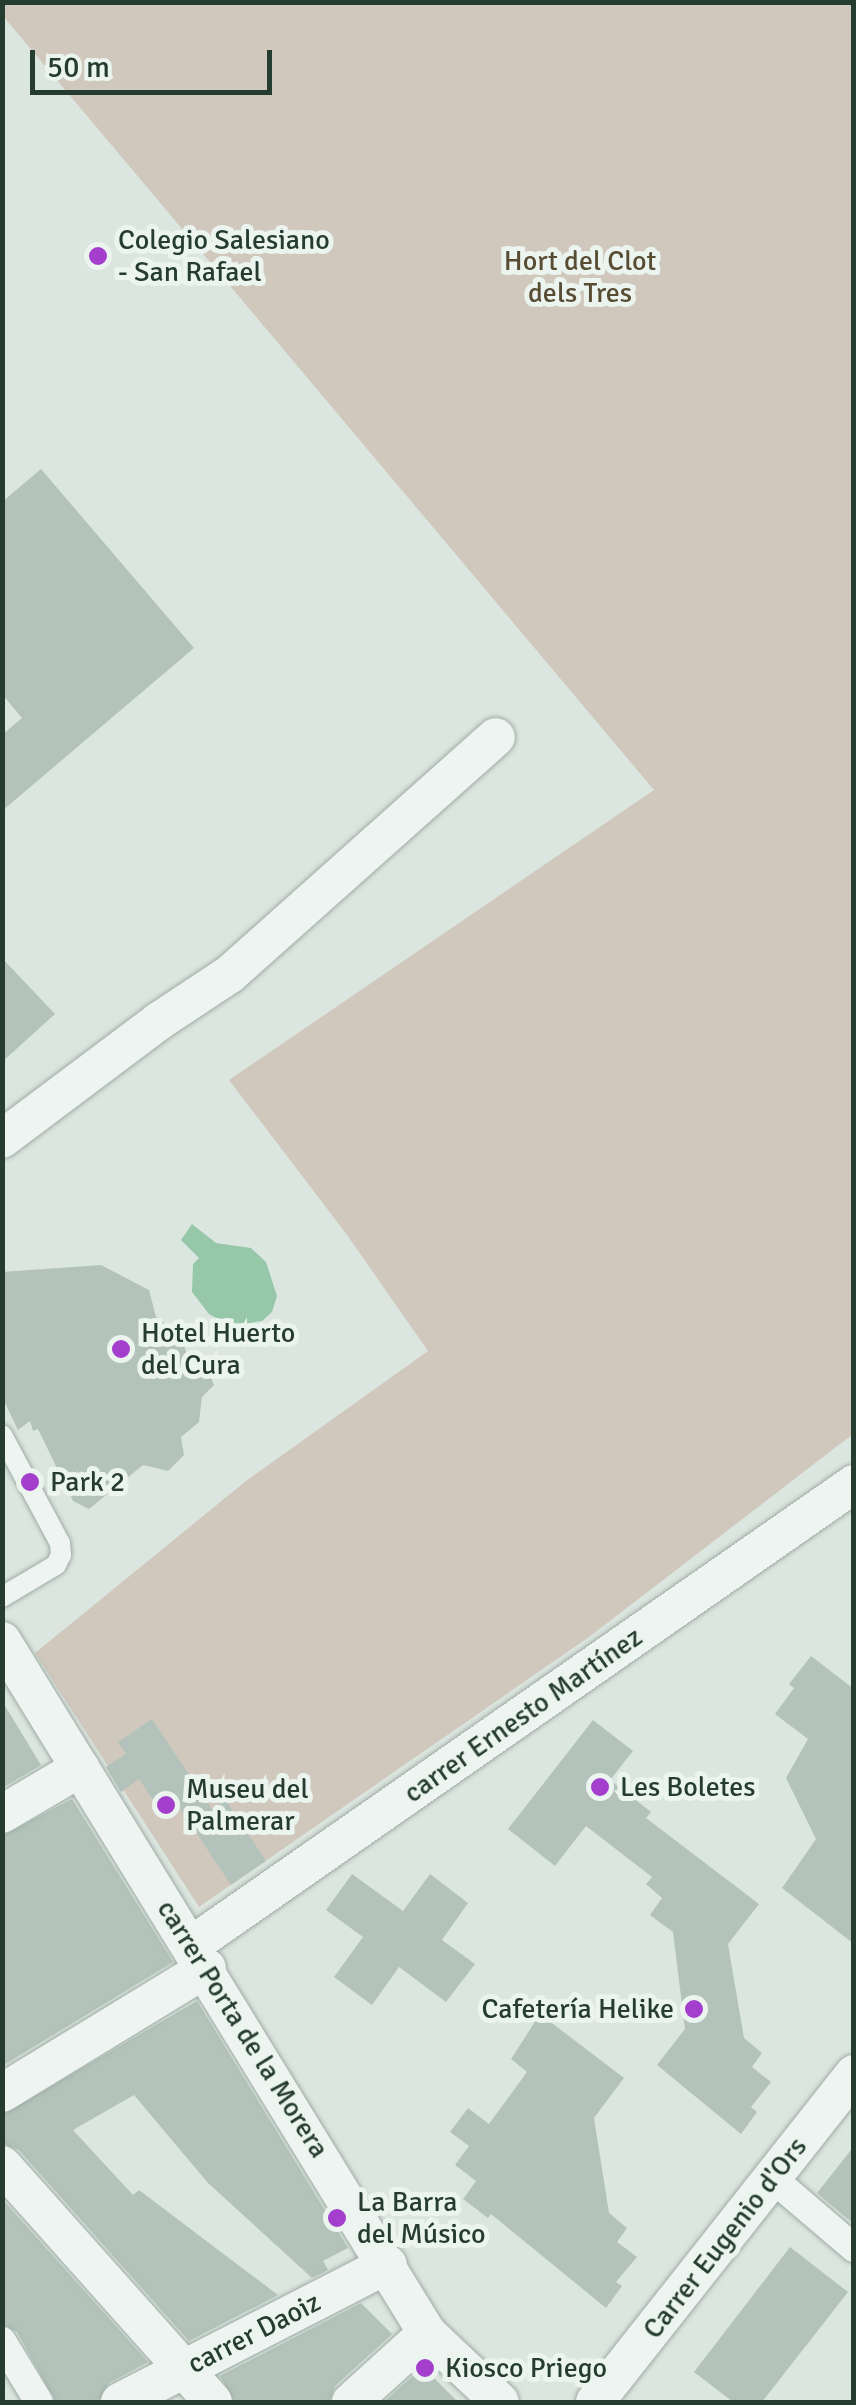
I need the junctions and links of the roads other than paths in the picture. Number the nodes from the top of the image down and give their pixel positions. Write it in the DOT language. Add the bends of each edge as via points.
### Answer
graph roads {
  1 [pos="496,737"];
  2 [pos="2,1139"];
  3 [pos="2,1435"];
  4 [pos="854,1484"];
  5 [pos="2,1598"];
  6 [pos="2,1642"];
  7 [pos="80,1768"];
  8 [pos="2,1814"];
  9 [pos="199,1957"];
  10 [pos="854,2074"];
  11 [pos="2,2093"];
  12 [pos="2,2165"];
  13 [pos="772,2178"];
  14 [pos="854,2248"];
  15 [pos="388,2264"];
  16 [pos="682,2295"];
  17 [pos="427,2332"];
  18 [pos="2,2341"];
  19 [pos="184,2369"];
  20 [pos="40,2402"];
  21 [pos="120,2402"];
  22 [pos="213,2402"];
  23 [pos="351,2402"];
  24 [pos="500,2402"];
  25 [pos="595,2402"];
  26 [pos="621,2402"];
  1 -- 2 [label="street" via="230,974"];
  3 -- 5 [label="lane" via="60,1543 60,1555 56,1565"];
  4 -- 9 [label="street, carrer Ernesto Martínez"];
  6 -- 7 [label="street, carrer Porta de la Morera"];
  7 -- 8 [label="street"];
  7 -- 9 [label="street, carrer Porta de la Morera"];
  9 -- 11 [label="street, carrer Ernesto Martínez"];
  9 -- 15 [label="street, carrer Porta de la Morera"];
  10 -- 13 [label="street, Carrer Eugenio d'Ors"];
  12 -- 19 [label="street"];
  13 -- 14 [label="street"];
  13 -- 16 [label="street, Carrer Eugenio d'Ors"];
  15 -- 17 [label="street, carrer Porta de la Morera"];
  15 -- 19 [label="street, carrer Daoiz"];
  16 -- 25 [label="street, Carrer Eugenio d'Ors"];
  16 -- 26 [label="lane"];
  17 -- 23 [label="street"];
  17 -- 24 [label="street, carrer Porta de la Morera"];
  18 -- 20 [label="street"];
  19 -- 21 [label="street, carrer Daoiz"];
  19 -- 22 [label="street"];
}
